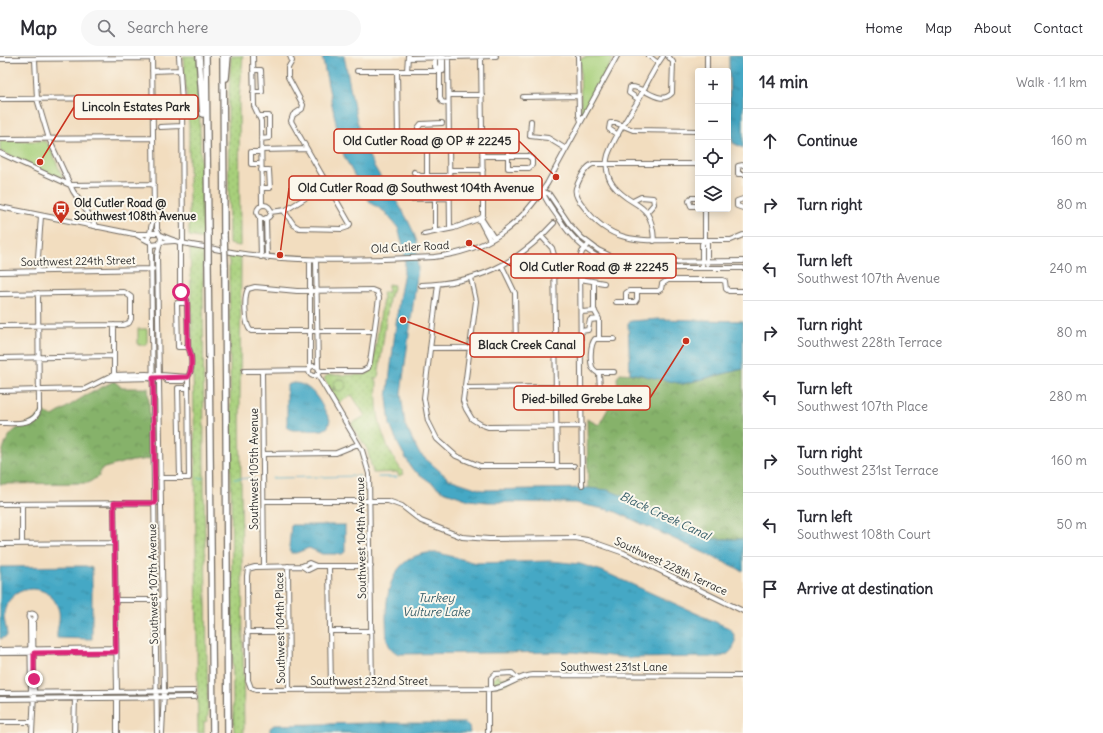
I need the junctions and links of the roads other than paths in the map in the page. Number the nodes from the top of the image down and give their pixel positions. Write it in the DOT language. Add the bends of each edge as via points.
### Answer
graph roads {
  1 [pos="179,56"];
  2 [pos="199,56"];
  3 [pos="206,56"];
  4 [pos="223,56"];
  5 [pos="228,56"];
  6 [pos="252,56"];
  7 [pos="290,56"];
  8 [pos="496,56"];
  9 [pos="578,56"];
  10 [pos="617,56"];
  11 [pos="649,56"];
  12 [pos="663,56"];
  13 [pos="668,56"];
  14 [pos="707,56"];
  15 [pos="152,57"];
  16 [pos="408,57"];
  17 [pos="435,57"];
  18 [pos="444,57"];
  19 [pos="481,57"];
  20 [pos="0,59"];
  21 [pos="35,60"];
  22 [pos="658,63"];
  23 [pos="707,68"];
  24 [pos="180,70"];
  25 [pos="253,70"];
  26 [pos="441,70"];
  27 [pos="152,71"];
  28 [pos="357,71"];
  29 [pos="397,71"];
  30 [pos="408,71"];
  31 [pos="223,86"];
  32 [pos="643,91"];
  33 [pos="253,92"];
  34 [pos="482,95"];
  35 [pos="449,96"];
  36 [pos="579,96"];
  37 [pos="523,97"];
  38 [pos="152,98"];
  39 [pos="0,99"];
  40 [pos="37,99"];
  41 [pos="638,99"];
  42 [pos="447,104"];
  43 [pos="258,116"];
  44 [pos="531,121"];
  45 [pos="581,121"];
  46 [pos="442,123"];
  47 [pos="182,126"];
  48 [pos="160,127"];
  49 [pos="623,127"];
  50 [pos="695,130"];
  51 [pos="618,135"];
  52 [pos="153,138"];
  53 [pos="261,138"];
  54 [pos="0,139"];
  55 [pos="49,139"];
  56 [pos="427,140"];
  57 [pos="442,140"];
  58 [pos="418,141"];
  59 [pos="482,142"];
  60 [pos="307,149"];
  61 [pos="566,149"];
  62 [pos="261,151"];
  63 [pos="0,153"];
  64 [pos="482,156"];
  65 [pos="508,156"];
  66 [pos="261,164"];
  67 [pos="607,164"];
  68 [pos="695,164"];
  69 [pos="743,165"];
  70 [pos="206,168"];
  71 [pos="261,170"];
  72 [pos="450,170"];
  73 [pos="483,170"];
  74 [pos="414,172"];
  75 [pos="743,174"];
  76 [pos="427,176"];
  77 [pos="450,176"];
  78 [pos="154,184"];
  79 [pos="328,184"];
  80 [pos="70,185"];
  81 [pos="262,188"];
  82 [pos="542,191"];
  83 [pos="436,198"];
  84 [pos="450,198"];
  85 [pos="695,198"];
  86 [pos="400,199"];
  87 [pos="743,199"];
  88 [pos="633,202"];
  89 [pos="262,205"];
  90 [pos="695,206"];
  91 [pos="0,208"];
  92 [pos="743,208"];
  93 [pos="284,211"];
  94 [pos="270,212"];
  95 [pos="647,212"];
  96 [pos="705,212"];
  97 [pos="154,213"];
  98 [pos="41,216"];
  99 [pos="260,218"];
  100 [pos="266,218"];
  101 [pos="481,218"];
  102 [pos="554,223"];
  103 [pos="97,227"];
  104 [pos="450,229"];
  105 [pos="435,231"];
  106 [pos="134,234"];
  107 [pos="150,234"];
  108 [pos="160,234"];
  109 [pos="424,234"];
  110 [pos="743,235"];
  111 [pos="542,237"];
  112 [pos="261,239"];
  113 [pos="267,239"];
  114 [pos="492,239"];
  115 [pos="654,240"];
  116 [pos="705,240"];
  117 [pos="150,242"];
  118 [pos="179,242"];
  119 [pos="160,243"];
  120 [pos="589,244"];
  121 [pos="585,249"];
  122 [pos="261,257"];
  123 [pos="267,258"];
  124 [pos="310,260"];
  125 [pos="316,260"];
  126 [pos="702,262"];
  127 [pos="707,262"];
  128 [pos="743,262"];
  129 [pos="502,266"];
  130 [pos="702,268"];
  131 [pos="708,268"];
  132 [pos="743,268"];
  133 [pos="151,269"];
  134 [pos="157,269"];
  135 [pos="37,271"];
  136 [pos="0,272"];
  137 [pos="471,278"];
  138 [pos="580,280"];
  139 [pos="594,282"];
  140 [pos="604,283"];
  141 [pos="438,284"];
  142 [pos="421,285"];
  143 [pos="310,291"];
  144 [pos="317,291"];
  145 [pos="637,291"];
  146 [pos="743,291"];
  147 [pos="38,293"];
  148 [pos="0,294"];
  149 [pos="616,302"];
  150 [pos="626,302"];
  151 [pos="187,303"];
  152 [pos="592,311"];
  153 [pos="580,312"];
  154 [pos="599,319"];
  155 [pos="592,320"];
  156 [pos="114,325"];
  157 [pos="0,326"];
  158 [pos="39,326"];
  159 [pos="310,331"];
  160 [pos="317,331"];
  161 [pos="374,331"];
  162 [pos="581,331"];
  163 [pos="599,339"];
  164 [pos="614,339"];
  165 [pos="188,347"];
  166 [pos="556,347"];
  167 [pos="581,347"];
  168 [pos="430,348"];
  169 [pos="470,348"];
  170 [pos="516,348"];
  171 [pos="114,356"];
  172 [pos="0,358"];
  173 [pos="39,358"];
  174 [pos="114,365"];
  175 [pos="310,369"];
  176 [pos="244,371"];
  177 [pos="262,371"];
  178 [pos="318,371"];
  179 [pos="597,372"];
  180 [pos="614,372"];
  181 [pos="128,374"];
  182 [pos="115,375"];
  183 [pos="156,376"];
  184 [pos="180,376"];
  185 [pos="187,377"];
  186 [pos="120,378"];
  187 [pos="165,378"];
  188 [pos="105,379"];
  189 [pos="556,387"];
  190 [pos="188,388"];
  191 [pos="464,388"];
  192 [pos="40,390"];
  193 [pos="0,391"];
  194 [pos="581,402"];
  195 [pos="0,423"];
  196 [pos="582,426"];
  197 [pos="556,427"];
  198 [pos="189,430"];
  199 [pos="179,431"];
  200 [pos="358,444"];
  201 [pos="263,454"];
  202 [pos="574,466"];
  203 [pos="556,467"];
  204 [pos="160,478"];
  205 [pos="180,478"];
  206 [pos="582,485"];
  207 [pos="370,500"];
  208 [pos="264,501"];
  209 [pos="114,503"];
  210 [pos="155,503"];
  211 [pos="161,503"];
  212 [pos="0,504"];
  213 [pos="22,504"];
  214 [pos="114,543"];
  215 [pos="0,544"];
  216 [pos="22,544"];
  217 [pos="264,566"];
  218 [pos="288,566"];
  219 [pos="302,566"];
  220 [pos="316,566"];
  221 [pos="329,566"];
  222 [pos="371,566"];
  223 [pos="115,600"];
  224 [pos="156,600"];
  225 [pos="162,600"];
  226 [pos="743,611"];
  227 [pos="32,621"];
  228 [pos="330,631"];
  229 [pos="372,631"];
  230 [pos="247,632"];
  231 [pos="289,632"];
  232 [pos="0,650"];
  233 [pos="116,650"];
  234 [pos="32,651"];
  235 [pos="0,653"];
  236 [pos="743,676"];
  237 [pos="518,679"];
  238 [pos="490,689"];
  239 [pos="289,690"];
  240 [pos="331,690"];
  241 [pos="372,690"];
  242 [pos="117,691"];
  243 [pos="158,691"];
  244 [pos="164,691"];
  245 [pos="194,691"];
  246 [pos="32,693"];
  247 [pos="0,694"];
  248 [pos="158,697"];
  249 [pos="164,697"];
  250 [pos="195,697"];
  251 [pos="74,698"];
  252 [pos="117,698"];
  253 [pos="0,699"];
  254 [pos="32,699"];
  255 [pos="0,722"];
  256 [pos="32,722"];
  257 [pos="32,733"];
  258 [pos="74,733"];
  259 [pos="117,733"];
  260 [pos="157,733"];
  261 [pos="162,733"];
  262 [pos="213,733"];
  263 [pos="228,733"];
  264 [pos="488,733"];
  1 -- 24 [label="street"];
  2 -- 70 [label="highway"];
  3 -- 70 [label="highway"];
  4 -- 31 [label="highway"];
  5 -- 31 [label="highway"];
  6 -- 25 [label="street"];
  7 -- 60 [label="street" via="292,61 287,74 303,105 302,110 293,115 291,121"];
  8 -- 19 [label="street"];
  9 -- 36 [label="street"];
  10 -- 45 [label="street, Old Cutler Road"];
  11 -- 22 [label="street"];
  12 -- 22 [label="street"];
  13 -- 32 [label="street" via="673,62 672,94 658,97"];
  14 -- 23 [label="street"];
  15 -- 21 [label="street"];
  15 -- 27 [label="street"];
  16 -- 17 [label="street"];
  16 -- 30 [label="street"];
  17 -- 18 [label="street"];
  17 -- 26 [label="street" via="435,68"];
  18 -- 19 [label="street"];
  18 -- 26 [label="street"];
  18 -- 35 [label="street"];
  19 -- 34 [label="street"];
  20 -- 21 [label="street"];
  21 -- 40 [label="street"];
  22 -- 32 [label="street"];
  24 -- 27 [label="street"];
  24 -- 47 [label="street"];
  25 -- 33 [label="street"];
  25 -- 33 [label="street" via="261,70 262,92"];
  26 -- 30 [label="street"];
  26 -- 42 [label="street" via="441,100"];
  27 -- 38 [label="street"];
  28 -- 29 [label="street"];
  29 -- 30 [label="street"];
  29 -- 58 [label="street" via="398,138"];
  31 -- 263 [label="highway, bridge"];
  32 -- 41 [label="street"];
  32 -- 41 [label="street" via="633,86 629,89 629,93"];
  33 -- 43 [label="street"];
  34 -- 35 [label="street"];
  34 -- 59 [label="street"];
  35 -- 72 [label="street"];
  36 -- 37 [label="street"];
  36 -- 45 [label="street"];
  38 -- 40 [label="street"];
  38 -- 52 [label="street"];
  39 -- 40 [label="street"];
  40 -- 55 [label="street"];
  41 -- 49 [label="street"];
  43 -- 53 [label="street" via="261,121"];
  43 -- 53 [label="street" via="269,116 269,138"];
  44 -- 61 [label="street" via="530,136 548,138"];
  45 -- 61 [label="street, Old Cutler Road"];
  46 -- 58 [label="street" via="421,124 418,128"];
  47 -- 48 [label="street"];
  47 -- 118 [label="street"];
  49 -- 50 [label="street" via="637,130"];
  49 -- 51 [label="street"];
  49 -- 51 [label="street" via="614,123 609,124 610,130"];
  51 -- 67 [label="street" via="608,154"];
  52 -- 55 [label="street"];
  52 -- 78 [label="street"];
  53 -- 62 [label="street"];
  54 -- 55 [label="street"];
  55 -- 80 [label="street"];
  56 -- 57 [label="street"];
  56 -- 58 [label="street"];
  56 -- 76 [label="street"];
  59 -- 64 [label="street"];
  59 -- 65 [label="street" via="508,142"];
  60 -- 62 [label="street"];
  60 -- 79 [label="street"];
  61 -- 82 [label="street, Old Cutler Road"];
  62 -- 66 [label="street"];
  62 -- 66 [label="street" via="251,152 251,164"];
  63 -- 80 [label="street"];
  64 -- 65 [label="street"];
  64 -- 73 [label="street"];
  65 -- 65 [label="street" via="530,156 532,165 529,168 508,168"];
  66 -- 71 [label="street"];
  67 -- 68 [label="street"];
  67 -- 88 [label="street" via="607,173 613,185"];
  67 -- 115 [label="street" via="589,166 576,189 578,197 588,212 605,228 624,238"];
  69 -- 75 [label="street" via="738,166 737,170 738,174"];
  70 -- 262 [label="highway, bridge"];
  71 -- 81 [label="street"];
  71 -- 81 [label="street" via="270,170 270,188"];
  72 -- 73 [label="street"];
  72 -- 77 [label="street"];
  73 -- 101 [label="street"];
  74 -- 76 [label="street" via="420,176"];
  76 -- 77 [label="street"];
  77 -- 84 [label="street"];
  78 -- 80 [label="street"];
  78 -- 97 [label="street"];
  79 -- 93 [label="street"];
  79 -- 93 [label="street" via="350,221 348,227 299,228"];
  80 -- 103 [label="street"];
  81 -- 89 [label="street"];
  82 -- 114 [label="street, Old Cutler Road" via="519,220"];
  82 -- 120 [label="street" via="550,194 574,230"];
  82 -- 121 [label="street" via="566,230"];
  83 -- 84 [label="street"];
  83 -- 86 [label="street"];
  83 -- 105 [label="street"];
  84 -- 104 [label="street"];
  85 -- 90 [label="street" via="688,201 691,206"];
  87 -- 92 [label="street" via="737,201 737,206"];
  88 -- 95 [label="street"];
  88 -- 95 [label="street" via="641,197 653,198 654,204"];
  89 -- 94 [label="street" via="268,206"];
  89 -- 99 [label="street" via="257,212"];
  91 -- 98 [label="street"];
  93 -- 94 [label="street"];
  94 -- 100 [label="street"];
  95 -- 115 [label="street"];
  96 -- 116 [label="street"];
  97 -- 107 [label="street, Southwest 107th Avenue"];
  97 -- 108 [label="street"];
  98 -- 103 [label="street"];
  98 -- 135 [label="street"];
  99 -- 100 [label="street"];
  99 -- 112 [label="street"];
  100 -- 113 [label="street"];
  101 -- 104 [label="street"];
  101 -- 114 [label="street"];
  102 -- 111 [label="street"];
  103 -- 106 [label="street"];
  104 -- 105 [label="street"];
  105 -- 109 [label="street"];
  106 -- 107 [label="street"];
  106 -- 117 [label="street"];
  107 -- 108 [label="street"];
  107 -- 117 [label="street, Southwest 107th Avenue"];
  108 -- 118 [label="street, Old Cutler Road"];
  108 -- 119 [label="street, Southwest 107th Avenue"];
  110 -- 116 [label="street" via="734,239"];
  111 -- 129 [label="street"];
  111 -- 166 [label="street" via="552,248 554,255"];
  112 -- 113 [label="street"];
  112 -- 122 [label="street"];
  113 -- 123 [label="street"];
  114 -- 125 [label="street, Old Cutler Road" via="462,252 420,257"];
  115 -- 116 [label="street"];
  116 -- 126 [label="street" via="702,244"];
  116 -- 127 [label="street"];
  117 -- 119 [label="street, Old Cutler Road"];
  117 -- 133 [label="street, Southwest 107th Avenue"];
  118 -- 119 [label="street, Old Cutler Road"];
  118 -- 122 [label="street, Old Cutler Road"];
  118 -- 151 [label="street" via="180,290"];
  119 -- 134 [label="street, Southwest 107th Avenue" via="157,251"];
  120 -- 121 [label="street"];
  120 -- 126 [label="street" via="609,256 631,262"];
  121 -- 130 [label="street" via="606,261 624,267"];
  121 -- 138 [label="street" via="580,256"];
  122 -- 123 [label="street, Old Cutler Road"];
  123 -- 124 [label="street, Old Cutler Road"];
  124 -- 125 [label="street, Old Cutler Road"];
  124 -- 143 [label="street"];
  125 -- 144 [label="street, Southwest 104th Avenue"];
  126 -- 127 [label="street"];
  126 -- 130 [label="street"];
  127 -- 128 [label="street"];
  127 -- 131 [label="street"];
  129 -- 137 [label="street"];
  129 -- 170 [label="street" via="515,293"];
  130 -- 131 [label="street"];
  131 -- 132 [label="street"];
  133 -- 134 [label="street, Southwest 224th Street"];
  133 -- 135 [label="street, Southwest 224th Street"];
  133 -- 183 [label="street, Southwest 107th Avenue"];
  134 -- 183 [label="street, Southwest 107th Avenue"];
  135 -- 136 [label="street, Southwest 224th Street"];
  137 -- 141 [label="street"];
  137 -- 169 [label="street" via="476,299"];
  138 -- 139 [label="street"];
  138 -- 153 [label="street"];
  139 -- 140 [label="street"];
  139 -- 152 [label="street"];
  141 -- 142 [label="street"];
  141 -- 168 [label="street"];
  143 -- 144 [label="street"];
  143 -- 159 [label="street"];
  143 -- 159 [label="street" via="250,288 246,295 246,323 249,329 256,332"];
  144 -- 160 [label="street, Southwest 104th Avenue"];
  144 -- 161 [label="street" via="372,290 378,293"];
  145 -- 146 [label="street" via="661,289 662,284 668,280 722,280 725,281 726,289"];
  145 -- 150 [label="street" via="637,299 634,302"];
  145 -- 150 [label="street" via="626,293"];
  147 -- 148 [label="street"];
  147 -- 156 [label="street" via="124,292 130,295 131,319 129,323"];
  147 -- 158 [label="street"];
  149 -- 150 [label="street"];
  151 -- 165 [label="street"];
  151 -- 165 [label="street" via="177,303 178,347"];
  152 -- 153 [label="street"];
  152 -- 154 [label="street"];
  152 -- 155 [label="street"];
  153 -- 162 [label="street"];
  154 -- 155 [label="street"];
  154 -- 163 [label="street"];
  155 -- 162 [label="street" via="589,322 588,330"];
  156 -- 158 [label="street"];
  156 -- 171 [label="street"];
  157 -- 158 [label="street"];
  158 -- 173 [label="street"];
  159 -- 160 [label="street"];
  159 -- 175 [label="street"];
  160 -- 161 [label="street"];
  160 -- 178 [label="street, Southwest 104th Avenue"];
  161 -- 178 [label="street" via="368,368 362,371"];
  162 -- 167 [label="street"];
  163 -- 164 [label="street"];
  163 -- 179 [label="street" via="594,341 592,346 592,366"];
  165 -- 185 [label="street" via="190,372"];
  166 -- 167 [label="street"];
  166 -- 170 [label="street"];
  166 -- 189 [label="street"];
  167 -- 194 [label="street"];
  168 -- 169 [label="street"];
  168 -- 203 [label="street" via="424,398 425,412 430,427 449,452 464,461 480,466"];
  169 -- 170 [label="street"];
  169 -- 191 [label="street"];
  171 -- 173 [label="street"];
  171 -- 174 [label="street"];
  172 -- 173 [label="street"];
  173 -- 192 [label="street"];
  174 -- 181 [label="street" via="118,372"];
  174 -- 182 [label="street"];
  175 -- 177 [label="street"];
  175 -- 178 [label="street" via="313,366"];
  175 -- 178 [label="street" via="312,375"];
  176 -- 177 [label="street"];
  177 -- 201 [label="street, Southwest 105th Avenue"];
  178 -- 200 [label="street, Southwest 104th Avenue"];
  179 -- 180 [label="street"];
  179 -- 194 [label="street" via="600,376 600,388 592,400"];
  181 -- 182 [label="street"];
  181 -- 183 [label="street"];
  182 -- 186 [label="street"];
  182 -- 188 [label="street"];
  183 -- 184 [label="street"];
  183 -- 186 [label="street"];
  183 -- 187 [label="street"];
  183 -- 204 [label="street, Southwest 107th Avenue"];
  183 -- 210 [label="street, Southwest 107th Avenue"];
  184 -- 185 [label="street"];
  184 -- 187 [label="street"];
  185 -- 187 [label="street" via="183,381 167,381"];
  185 -- 190 [label="street"];
  186 -- 188 [label="street"];
  188 -- 192 [label="street" via="85,390"];
  189 -- 191 [label="street"];
  189 -- 197 [label="street"];
  190 -- 198 [label="street"];
  190 -- 199 [label="street" via="178,388"];
  191 -- 197 [label="street" via="467,412 474,420 486,426"];
  192 -- 193 [label="street"];
  192 -- 195 [label="street" via="39,410 33,419"];
  194 -- 196 [label="street"];
  196 -- 197 [label="street"];
  196 -- 206 [label="street"];
  197 -- 203 [label="street"];
  198 -- 199 [label="street"];
  198 -- 205 [label="street" via="189,478"];
  199 -- 205 [label="street"];
  200 -- 201 [label="street" via="336,453"];
  200 -- 207 [label="street, Southwest 104th Avenue" via="365,457 369,474"];
  201 -- 208 [label="street, Southwest 105th Avenue"];
  202 -- 203 [label="street"];
  204 -- 205 [label="street"];
  204 -- 211 [label="street, Southwest 107th Avenue"];
  207 -- 208 [label="street, Southwest 228th Terrace"];
  207 -- 222 [label="street, Southwest 104th Avenue"];
  207 -- 226 [label="street, Southwest 228th Terrace" via="398,504 421,521 462,537 587,540 624,552"];
  208 -- 217 [label="street, Southwest 105th Avenue"];
  209 -- 210 [label="street"];
  209 -- 213 [label="street"];
  209 -- 214 [label="street"];
  210 -- 211 [label="street"];
  210 -- 224 [label="street, Southwest 107th Avenue"];
  211 -- 225 [label="street, Southwest 107th Avenue"];
  212 -- 213 [label="street"];
  213 -- 216 [label="street"];
  214 -- 216 [label="street"];
  214 -- 223 [label="street"];
  215 -- 216 [label="street"];
  217 -- 218 [label="street"];
  217 -- 230 [label="street" via="248,570"];
  218 -- 219 [label="street"];
  218 -- 231 [label="street, Southwest 104th Place"];
  219 -- 220 [label="street" via="309,563"];
  219 -- 220 [label="street" via="308,570"];
  220 -- 221 [label="street"];
  221 -- 222 [label="street"];
  221 -- 228 [label="street"];
  222 -- 229 [label="street, Southwest 104th Avenue"];
  223 -- 224 [label="street"];
  223 -- 233 [label="street"];
  224 -- 225 [label="street"];
  224 -- 243 [label="street, Southwest 107th Avenue"];
  225 -- 244 [label="street, Southwest 107th Avenue"];
  227 -- 234 [label="street"];
  228 -- 229 [label="street"];
  228 -- 240 [label="street"];
  229 -- 241 [label="street, Southwest 104th Avenue"];
  230 -- 231 [label="street"];
  230 -- 239 [label="street, Southwest 232nd Street" via="250,688"];
  231 -- 239 [label="street, Southwest 104th Place"];
  232 -- 234 [label="street"];
  233 -- 234 [label="street"];
  233 -- 242 [label="street"];
  234 -- 235 [label="street"];
  234 -- 246 [label="street"];
  236 -- 237 [label="street, Southwest 231st Lane" via="533,676"];
  237 -- 238 [label="street, Southwest 231st Lane" via="503,687"];
  237 -- 238 [label="street" via="512,673 495,674 491,678"];
  238 -- 241 [label="street, Southwest 232nd Street"];
  238 -- 264 [label="street"];
  239 -- 240 [label="street, Southwest 232nd Street"];
  240 -- 241 [label="street, Southwest 232nd Street"];
  242 -- 243 [label="street"];
  242 -- 246 [label="street"];
  243 -- 244 [label="street"];
  243 -- 248 [label="street, Southwest 107th Avenue"];
  244 -- 245 [label="street"];
  244 -- 249 [label="street, Southwest 107th Avenue"];
  246 -- 247 [label="street"];
  246 -- 254 [label="street"];
  248 -- 249 [label="street"];
  248 -- 252 [label="street"];
  248 -- 260 [label="street, Southwest 107th Avenue"];
  249 -- 250 [label="street"];
  249 -- 261 [label="street, Southwest 107th Avenue"];
  251 -- 252 [label="street"];
  251 -- 254 [label="street"];
  251 -- 258 [label="street"];
  252 -- 259 [label="street"];
  253 -- 254 [label="street"];
  254 -- 256 [label="street"];
  255 -- 256 [label="street"];
  256 -- 257 [label="street"];
}
